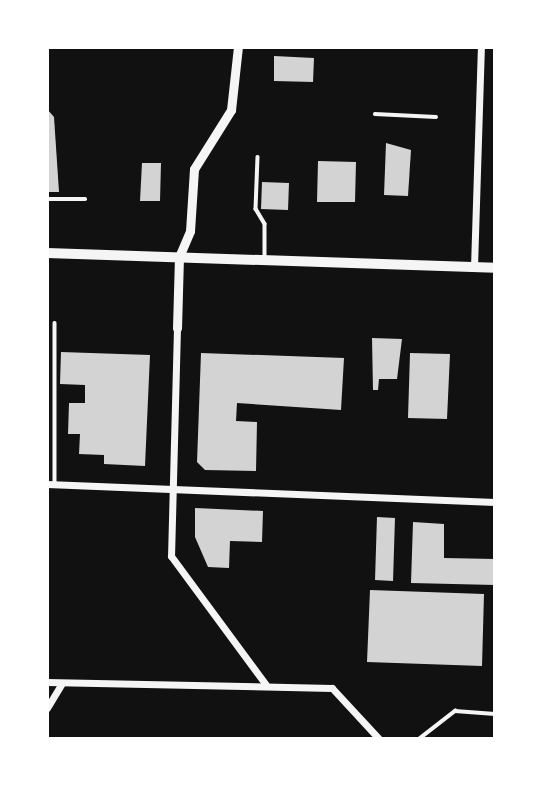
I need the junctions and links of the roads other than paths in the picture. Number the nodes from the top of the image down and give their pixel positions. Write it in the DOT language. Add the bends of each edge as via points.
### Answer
graph roads {
  1 [pos="238,47"];
  2 [pos="481,47"];
  3 [pos="375,114"];
  4 [pos="436,117"];
  5 [pos="258,157"];
  6 [pos="47,198"];
  7 [pos="85,200"];
  8 [pos="47,253"];
  9 [pos="179,257"];
  10 [pos="265,260"];
  11 [pos="474,268"];
  12 [pos="495,268"];
  13 [pos="55,323"];
  14 [pos="177,328"];
  15 [pos="51,484"];
  16 [pos="172,488"];
  17 [pos="495,502"];
  18 [pos="47,682"];
  19 [pos="62,683"];
  20 [pos="266,685"];
  21 [pos="47,708"];
  22 [pos="495,713"];
  23 [pos="379,739"];
  24 [pos="418,739"];
  1 -- 9 [label="street" via="232,110 198,155 190,231"];
  2 -- 11 [label="street"];
  3 -- 4 [label="lane"];
  5 -- 10 [label="lane" via="256,209 265,224"];
  6 -- 7 [label="lane"];
  8 -- 9 [label="main road"];
  9 -- 10 [label="main road"];
  9 -- 14 [label="street"];
  10 -- 11 [label="main road"];
  11 -- 12 [label="main road"];
  13 -- 15 [label="lane"];
  14 -- 16 [label="street"];
  15 -- 16 [label="street"];
  16 -- 17 [label="street"];
  16 -- 20 [label="street" via="171,556"];
  18 -- 19 [label="street"];
  19 -- 20 [label="street"];
  19 -- 21 [label="street"];
  20 -- 23 [label="street" via="332,688"];
  22 -- 24 [label="lane" via="455,711"];
}
